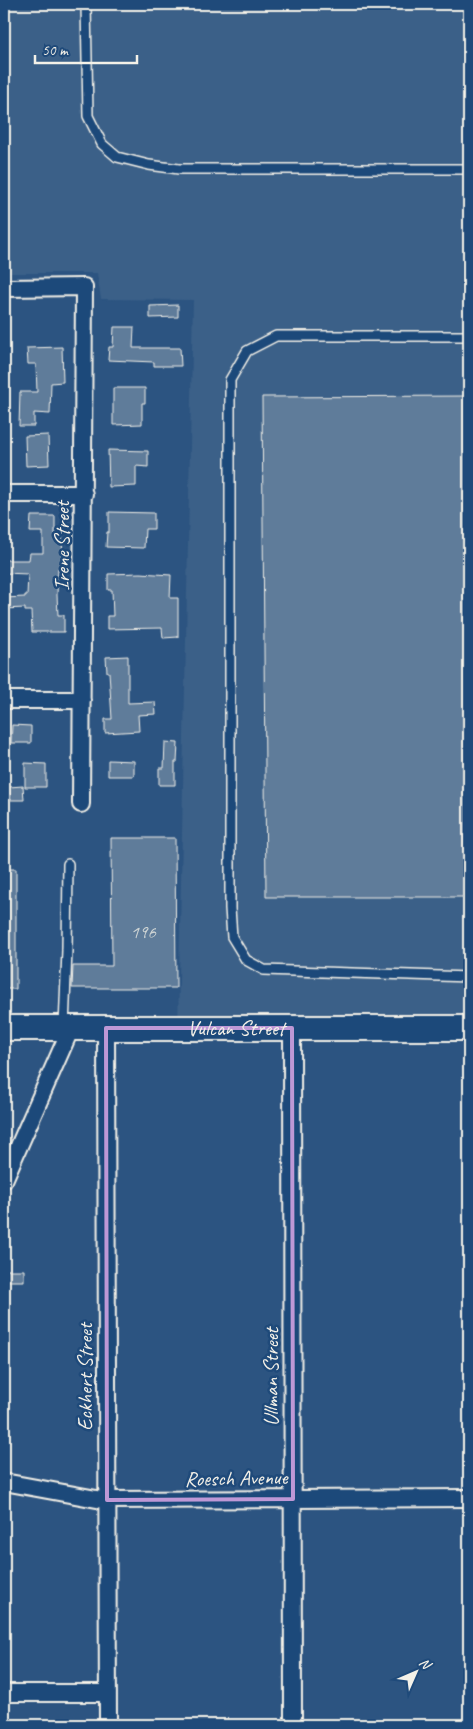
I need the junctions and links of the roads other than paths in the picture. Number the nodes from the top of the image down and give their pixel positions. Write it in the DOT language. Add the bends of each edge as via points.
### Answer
graph roads {
  1 [pos="86,4"];
  2 [pos="469,168"];
  3 [pos="4,288"];
  4 [pos="469,336"];
  5 [pos="4,494"];
  6 [pos="84,494"];
  7 [pos="4,700"];
  8 [pos="82,700"];
  9 [pos="81,804"];
  10 [pos="68,864"];
  11 [pos="469,977"];
  12 [pos="4,1028"];
  13 [pos="67,1028"];
  14 [pos="106,1028"];
  15 [pos="292,1028"];
  16 [pos="469,1028"];
  17 [pos="4,1180"];
  18 [pos="4,1482"];
  19 [pos="469,1498"];
  20 [pos="293,1499"];
  21 [pos="107,1500"];
  22 [pos="4,1693"];
  23 [pos="108,1693"];
  24 [pos="108,1725"];
  25 [pos="293,1725"];
  1 -- 2 [label="lane" via="88,116 102,144 118,157 179,169"];
  3 -- 6 [label="street, Irene Street" via="84,287"];
  4 -- 11 [label="lane" via="276,336 247,351 230,380 230,908 232,938 246,960 264,970"];
  5 -- 6 [label="street"];
  6 -- 8 [label="street, Irene Street"];
  7 -- 8 [label="street"];
  8 -- 9 [label="street, Irene Street"];
  10 -- 13 [label="lane"];
  12 -- 13 [label="street, Vulcan Street"];
  13 -- 14 [label="street, Vulcan Street"];
  13 -- 17 [label="street"];
  14 -- 15 [label="street, Vulcan Street"];
  14 -- 21 [label="street, Eckhert Street"];
  15 -- 16 [label="street, Vulcan Street"];
  15 -- 20 [label="street, Ullman Street"];
  18 -- 21 [label="street, Roesch Avenue"];
  19 -- 20 [label="street, Roesch Avenue"];
  20 -- 21 [label="street, Roesch Avenue"];
  20 -- 25 [label="street, Ullman Street"];
  21 -- 23 [label="street, Eckhert Street"];
  22 -- 23 [label="street"];
  23 -- 24 [label="street, Eckhert Street"];
}
